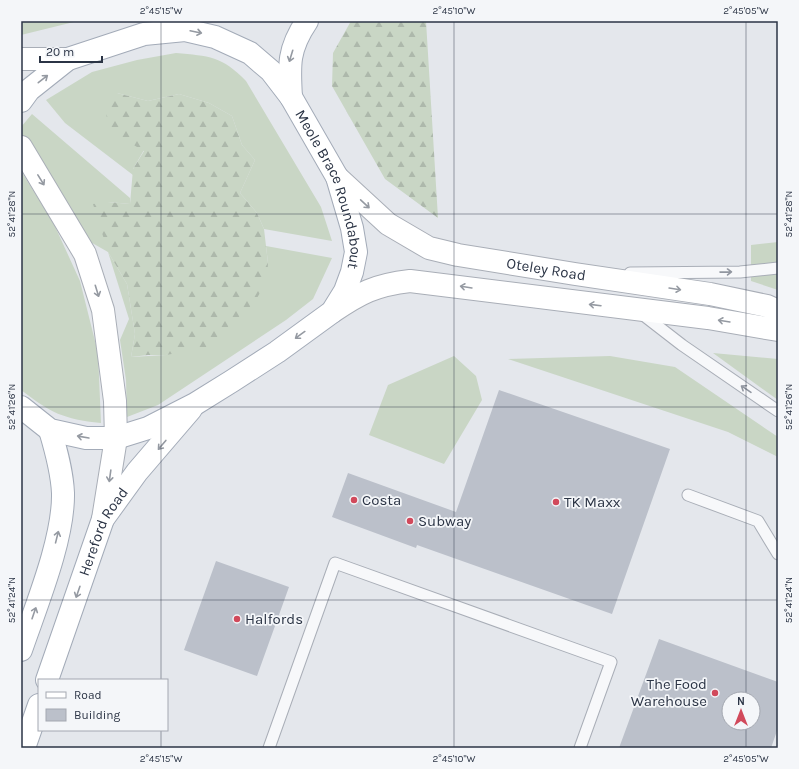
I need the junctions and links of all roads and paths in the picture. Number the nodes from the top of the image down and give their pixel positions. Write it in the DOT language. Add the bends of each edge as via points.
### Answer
graph roads {
  1 [pos="179,21"];
  2 [pos="307,21"];
  3 [pos="144,34"];
  4 [pos="21,59"];
  5 [pos="68,59"];
  6 [pos="291,97"];
  7 [pos="21,101"];
  8 [pos="21,147"];
  9 [pos="337,177"];
  10 [pos="778,268"];
  11 [pos="575,274"];
  12 [pos="638,310"];
  13 [pos="332,312"];
  14 [pos="778,312"];
  15 [pos="778,330"];
  16 [pos="195,404"];
  17 [pos="21,407"];
  18 [pos="778,411"];
  19 [pos="50,430"];
  20 [pos="116,438"];
  21 [pos="688,495"];
  22 [pos="103,519"];
  23 [pos="778,554"];
  24 [pos="21,650"];
  25 [pos="48,679"];
  26 [pos="38,708"];
  27 [pos="24,748"];
  28 [pos="269,748"];
  29 [pos="580,748"];
  1 -- 3 [label="main road"];
  2 -- 6 [label="main road, one-way" via="298,34 289,62"];
  3 -- 5 [label="main road, Meole Brace Roundabout"];
  3 -- 6 [label="main road, Meole Brace Roundabout, one-way" via="184,30 215,37 250,52 271,71"];
  4 -- 5 [label="main road"];
  7 -- 5 [label="main road, Meole Brace Roundabout, one-way" via="29,90"];
  6 -- 9 [label="main road, Meole Brace Roundabout"];
  8 -- 20 [label="main road, one-way" via="85,254 103,310 115,401"];
  9 -- 11 [label="main road, Oteley Road, one-way" via="388,224 429,248"];
  9 -- 13 [label="main road, Meole Brace Roundabout" via="352,228 356,252 345,291"];
  11 -- 10 [label="lane, one-way" via="740,272"];
  11 -- 14 [label="main road, Oteley Road, one-way" via="710,294 766,306"];
  12 -- 13 [label="main road, Oteley Road, one-way" via="410,281 377,286"];
  15 -- 12 [label="main road, Oteley Road, one-way"];
  18 -- 12 [label="lane, one-way" via="682,345"];
  13 -- 16 [label="main road, Meole Brace Roundabout, one-way" via="277,352"];
  16 -- 20 [label="main road, Meole Brace Roundabout" via="148,428"];
  16 -- 22 [label="main road, Hereford Road, one-way" via="137,472"];
  17 -- 19 [label="main road, Meole Brace Roundabout"];
  20 -- 19 [label="main road, Meole Brace Roundabout, one-way" via="86,438"];
  24 -- 19 [label="main road, one-way" via="47,575 60,524 63,493"];
  20 -- 22 [label="main road, one-way"];
  21 -- 23 [label="lane" via="758,520"];
  22 -- 25 [label="main road, Hereford Road, one-way"];
  26 -- 27 [label="main road"];
  28 -- 29 [label="lane" via="335,562 611,662"];
}
